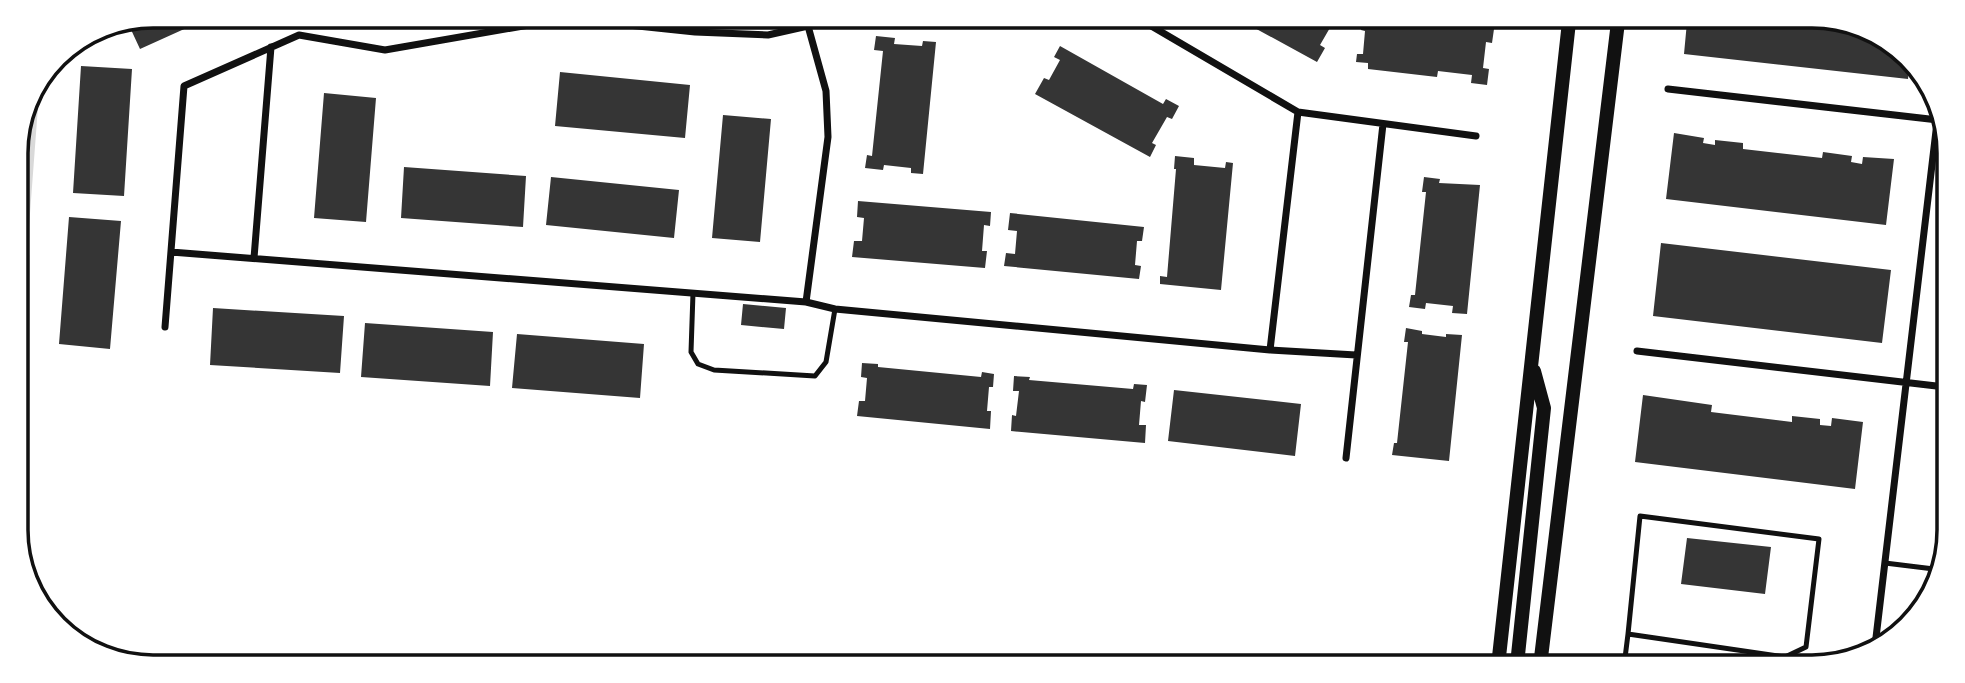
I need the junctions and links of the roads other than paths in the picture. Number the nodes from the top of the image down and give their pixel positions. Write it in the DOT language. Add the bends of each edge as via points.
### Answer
graph roads {
  1 [pos="512,28"];
  2 [pos="657,28"];
  3 [pos="799,28"];
  4 [pos="809,28"];
  5 [pos="1155,28"];
  6 [pos="1568,28"];
  7 [pos="1617,28"];
  8 [pos="271,47"];
  9 [pos="1668,89"];
  10 [pos="1298,112"];
  11 [pos="1931,116"];
  12 [pos="1383,124"];
  13 [pos="1936,135"];
  14 [pos="1476,136"];
  15 [pos="171,252"];
  16 [pos="254,258"];
  17 [pos="693,293"];
  18 [pos="806,302"];
  19 [pos="835,309"];
  20 [pos="165,327"];
  21 [pos="1270,350"];
  22 [pos="1637,351"];
  23 [pos="1356,355"];
  24 [pos="1531,363"];
  25 [pos="1906,383"];
  26 [pos="1937,386"];
  27 [pos="1346,457"];
  28 [pos="1885,564"];
  29 [pos="1930,569"];
  30 [pos="1628,634"];
  31 [pos="1879,635"];
  32 [pos="1499,655"];
  33 [pos="1518,655"];
  34 [pos="1541,655"];
  35 [pos="1625,655"];
  36 [pos="1770,655"];
  37 [pos="1788,655"];
  1 -- 8 [label="street" via="385,50 299,35"];
  2 -- 3 [label="street" via="768,35"];
  4 -- 18 [label="street" via="826,91 828,137"];
  5 -- 10 [label="street"];
  6 -- 24 [label="main road"];
  7 -- 34 [label="main road"];
  8 -- 15 [label="street" via="184,86"];
  8 -- 16 [label="street"];
  9 -- 11 [label="street"];
  10 -- 12 [label="street"];
  10 -- 21 [label="street"];
  12 -- 14 [label="street"];
  12 -- 23 [label="street"];
  13 -- 25 [label="street"];
  15 -- 16 [label="street"];
  15 -- 20 [label="street"];
  16 -- 17 [label="street"];
  17 -- 18 [label="street"];
  17 -- 19 [label="lane" via="691,352 698,363 714,370 815,376 826,362"];
  18 -- 19 [label="street"];
  19 -- 21 [label="street"];
  21 -- 23 [label="street"];
  22 -- 25 [label="street"];
  23 -- 27 [label="street"];
  24 -- 32 [label="main road"];
  24 -- 33 [label="main road" via="1544,408"];
  25 -- 26 [label="street"];
  25 -- 28 [label="street"];
  28 -- 29 [label="lane"];
  28 -- 31 [label="street"];
  30 -- 35 [label="lane"];
  30 -- 36 [label="lane"];
  30 -- 37 [label="lane" via="1640,516 1819,539 1806,647"];
}
